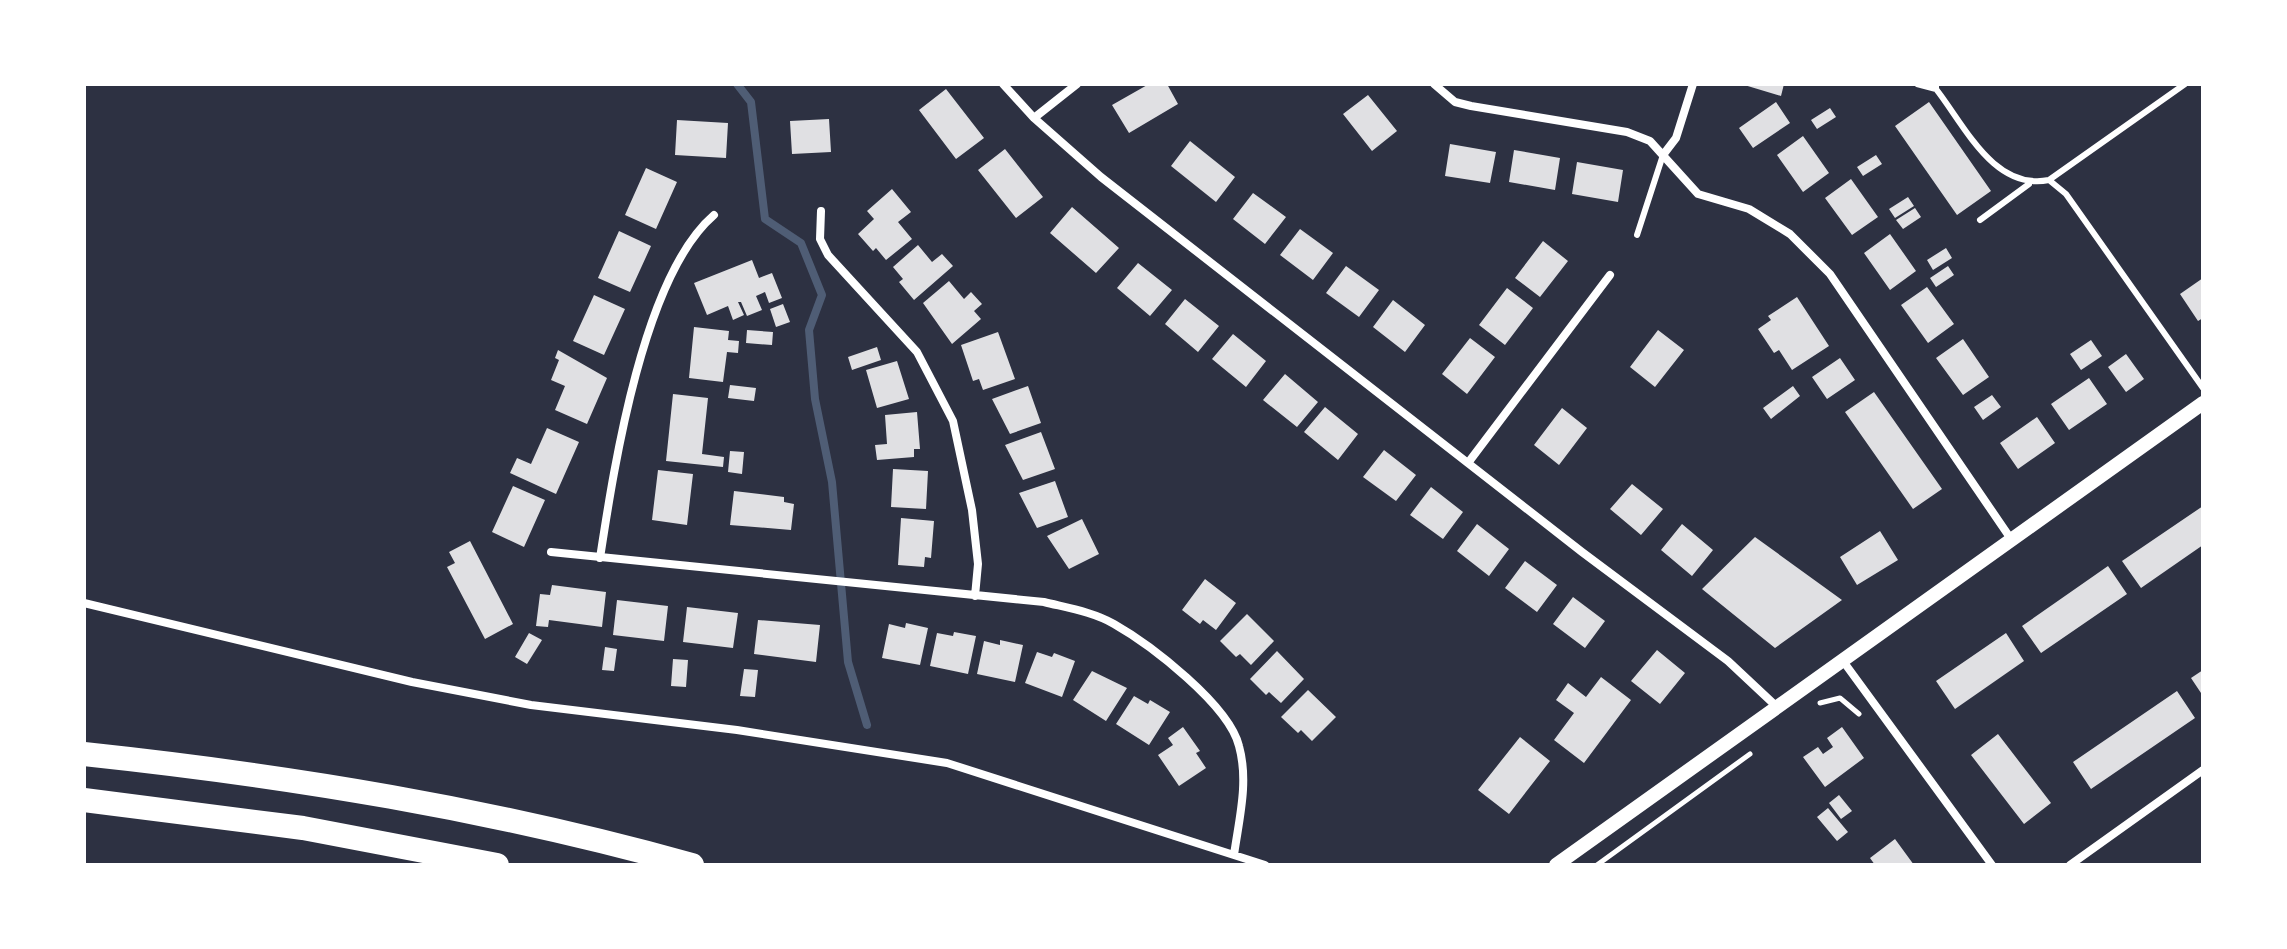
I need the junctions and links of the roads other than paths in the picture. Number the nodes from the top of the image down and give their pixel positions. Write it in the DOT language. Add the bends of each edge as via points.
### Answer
graph roads {
  1 [pos="1003,84"];
  2 [pos="1077,84"];
  3 [pos="1434,84"];
  4 [pos="1693,84"];
  5 [pos="1917,84"];
  6 [pos="2185,84"];
  7 [pos="1936,86"];
  8 [pos="1034,118"];
  9 [pos="1663,155"];
  10 [pos="2049,180"];
  11 [pos="2029,184"];
  12 [pos="821,211"];
  13 [pos="714,215"];
  14 [pos="1980,220"];
  15 [pos="1637,235"];
  16 [pos="1610,275"];
  17 [pos="2203,388"];
  18 [pos="2203,403"];
  19 [pos="1468,463"];
  20 [pos="2011,539"];
  21 [pos="551,552"];
  22 [pos="600,558"];
  23 [pos="975,596"];
  24 [pos="84,603"];
  25 [pos="1843,661"];
  26 [pos="1776,706"];
  27 [pos="84,754"];
  28 [pos="2203,770"];
  29 [pos="84,800"];
  30 [pos="1234,855"];
  31 [pos="497,865"];
  32 [pos="692,865"];
  33 [pos="1265,865"];
  34 [pos="1556,865"];
  35 [pos="1992,865"];
  36 [pos="2070,865"];
  1 -- 8 [label="street"];
  2 -- 8 [label="street"];
  3 -- 9 [label="street" via="1455,102 1471,106 1627,132 1650,141"];
  4 -- 9 [label="street" via="1676,138"];
  5 -- 7 [label="lane"];
  6 -- 10 [label="lane"];
  7 -- 11 [label="lane" via="1994,166"];
  8 -- 19 [label="street" via="1101,177"];
  9 -- 15 [label="lane"];
  9 -- 20 [label="street" via="1698,194 1749,209 1790,234 1830,274"];
  10 -- 11 [label="lane"];
  10 -- 17 [label="lane" via="2066,194"];
  11 -- 14 [label="lane"];
  12 -- 23 [label="street" via="820,239 828,255 917,352 953,421 972,510 978,564"];
  13 -- 22 [label="street" via="693,237 657,312 616,455"];
  16 -- 19 [label="street"];
  18 -- 20 [label="street"];
  19 -- 26 [label="street" via="1728,661"];
  20 -- 25 [label="street"];
  21 -- 22 [label="street"];
  22 -- 23 [label="street"];
  23 -- 30 [label="street" via="1044,602 1114,624 1156,653 1216,707 1238,742 1244,769"];
  24 -- 30 [label="street" via="412,682 531,705 947,763"];
  25 -- 26 [label="street"];
  25 -- 35 [label="street"];
  26 -- 34 [label="street"];
  27 -- 32 [label="highway" via="366,790 515,819"];
  28 -- 36 [label="street"];
  29 -- 31 [label="highway" via="303,828"];
  30 -- 33 [label="street"];
}
